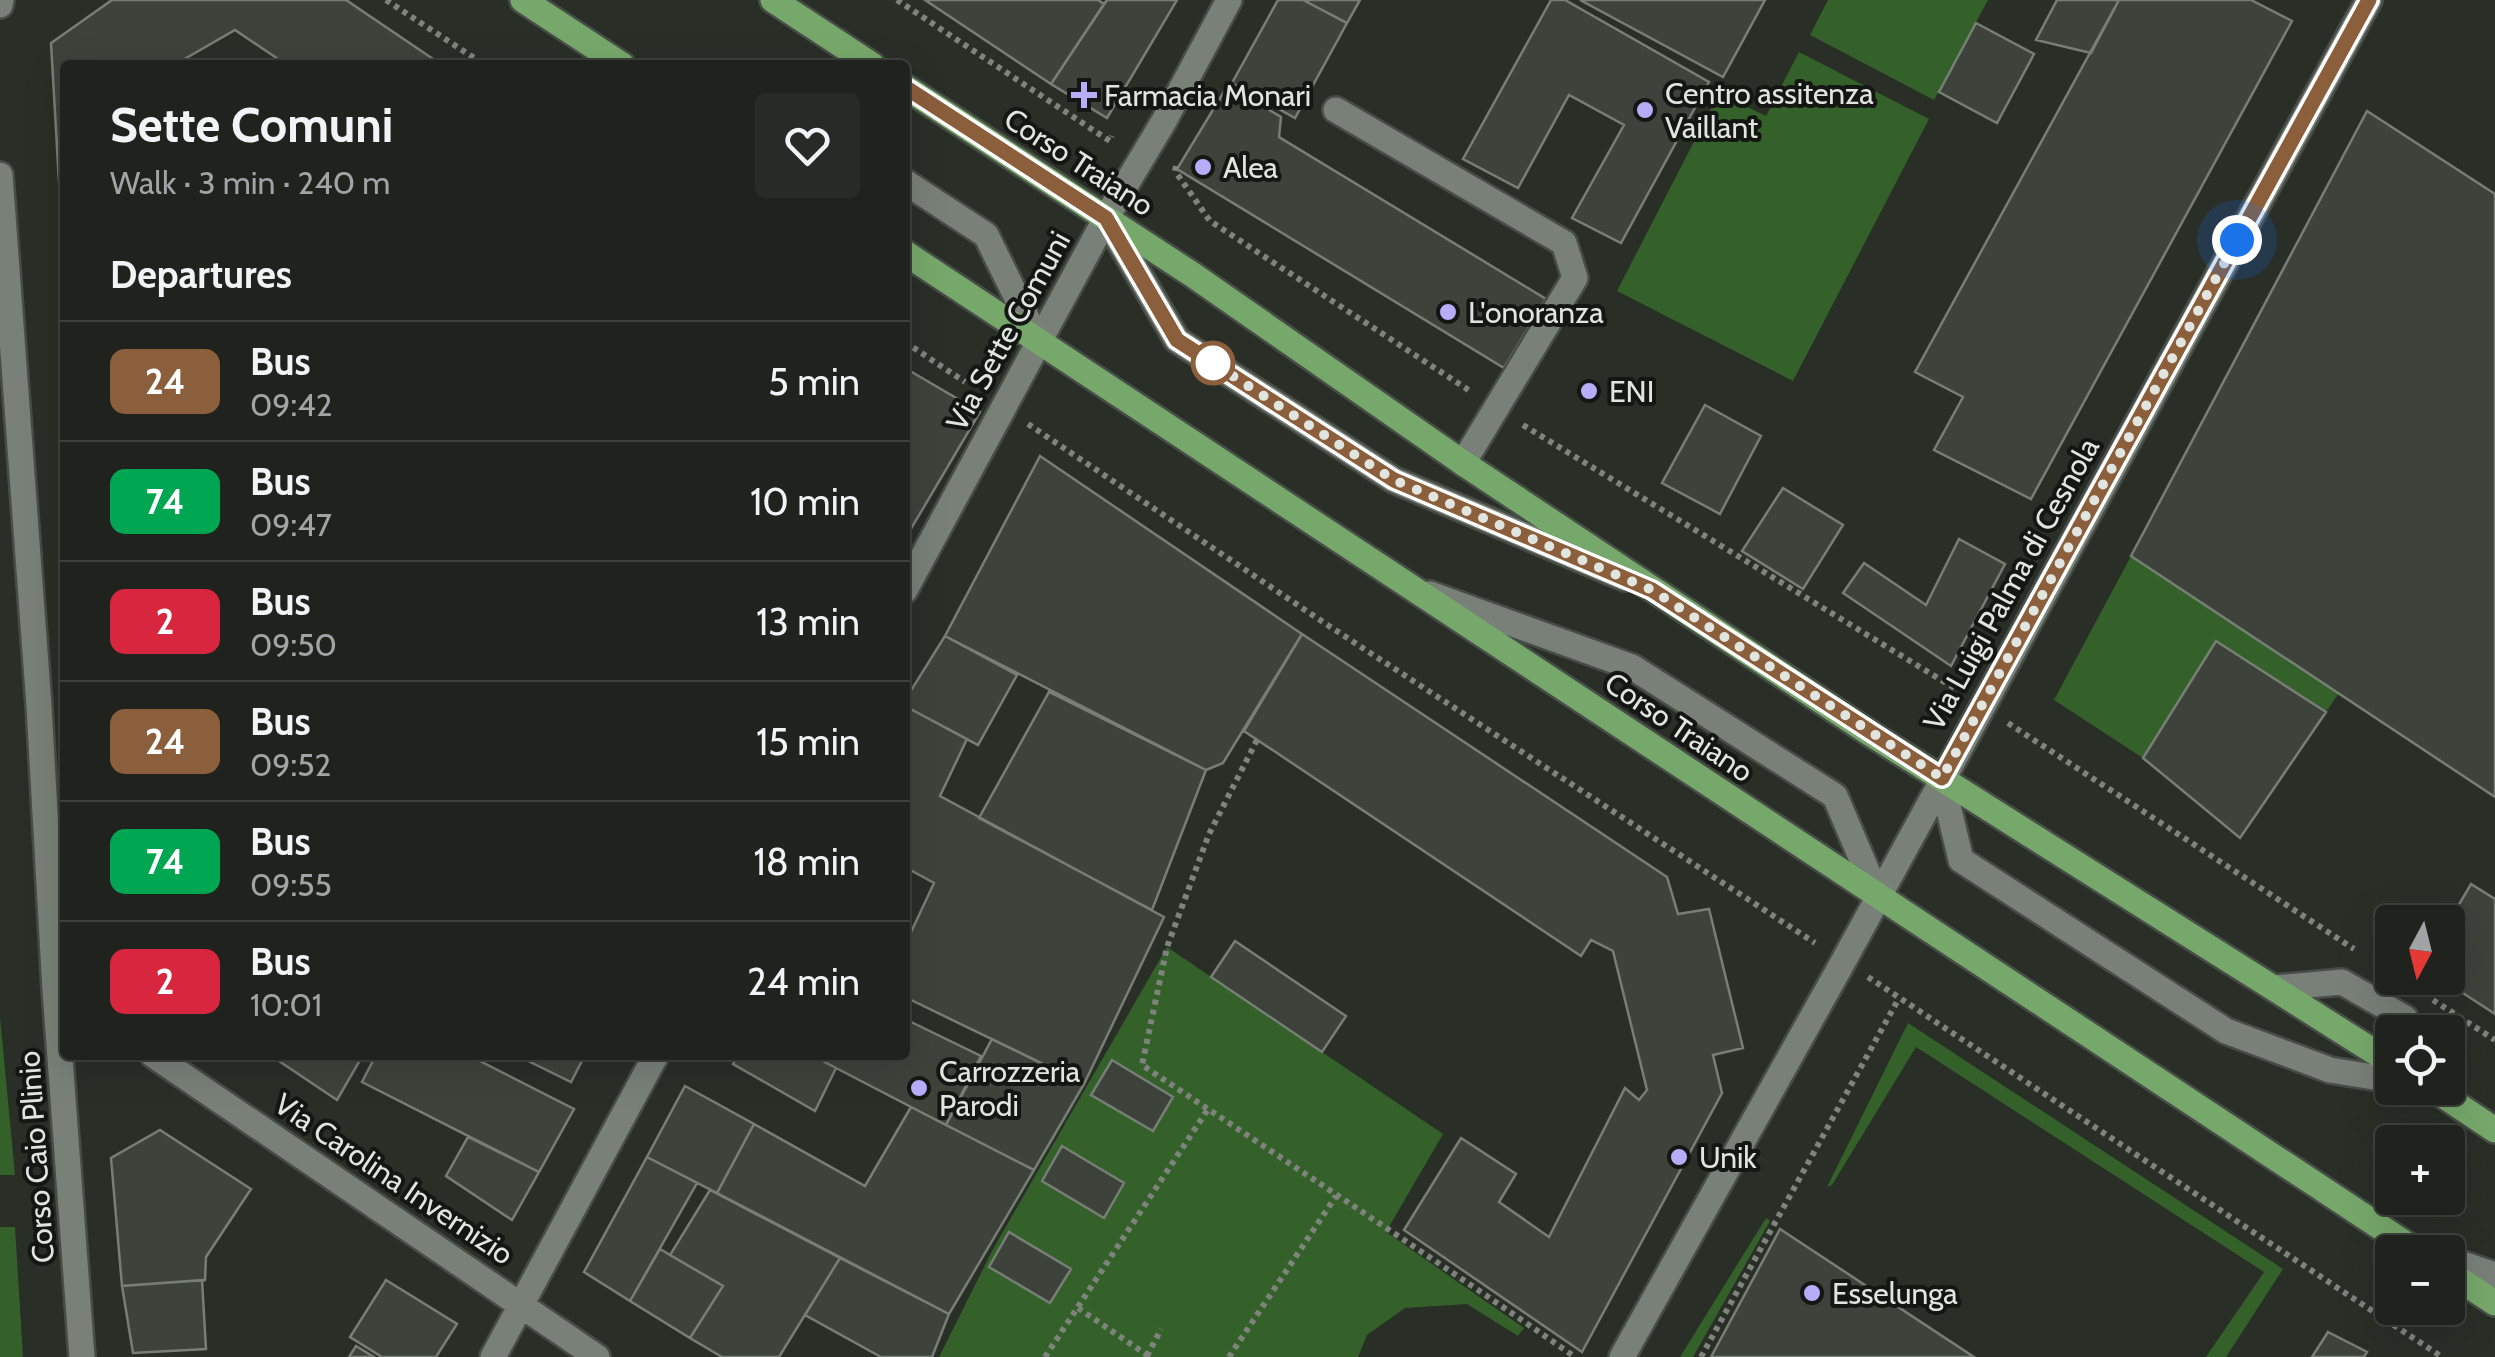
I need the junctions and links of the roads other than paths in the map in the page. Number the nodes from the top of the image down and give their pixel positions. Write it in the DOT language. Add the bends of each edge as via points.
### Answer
graph roads {
  1 [pos="523,0"];
  2 [pos="773,0"];
  3 [pos="1229,0"];
  4 [pos="2368,0"];
  5 [pos="620,60"];
  6 [pos="864,60"];
  7 [pos="910,90"];
  8 [pos="1336,110"];
  9 [pos="0,174"];
  10 [pos="910,185"];
  11 [pos="1106,218"];
  12 [pos="910,256"];
  13 [pos="1039,342"];
  14 [pos="1463,463"];
  15 [pos="910,581"];
  16 [pos="1406,585"];
  17 [pos="1652,590"];
  18 [pos="1942,778"];
  19 [pos="1878,897"];
  20 [pos="2274,988"];
  21 [pos="60,993"];
  22 [pos="2401,1015"];
  23 [pos="2375,1052"];
  24 [pos="64,1060"];
  25 [pos="160,1060"];
  26 [pos="653,1060"];
  27 [pos="2375,1077"];
  28 [pos="2458,1105"];
  29 [pos="2495,1130"];
  30 [pos="2395,1235"];
  31 [pos="2465,1265"];
  32 [pos="2495,1275"];
  33 [pos="2465,1283"];
  34 [pos="2495,1303"];
  35 [pos="521,1305"];
  36 [pos="82,1357"];
  37 [pos="492,1357"];
  38 [pos="598,1357"];
  39 [pos="1622,1357"];
  1 -- 5 [label="main road"];
  2 -- 6 [label="main road"];
  3 -- 11 [label="street, Via Sette Comuni"];
  4 -- 18 [label="street, Via Luigi Palma di Cesnola"];
  7 -- 11 [label="main road, Corso Traiano"];
  8 -- 14 [label="street" via="1564,243 1575,278"];
  9 -- 21 [label="street, Corso Caio Plinio"];
  10 -- 13 [label="street" via="986,235"];
  11 -- 13 [label="street, Via Sette Comuni"];
  11 -- 14 [label="main road, Corso Traiano"];
  11 -- 17 [label="street" via="1177,340 1394,480"];
  12 -- 13 [label="main road, Corso Traiano"];
  13 -- 15 [label="street, Via Sette Comuni"];
  13 -- 16 [label="main road, Corso Traiano"];
  14 -- 17 [label="main road, Corso Traiano"];
  16 -- 19 [label="main road, Corso Traiano"];
  16 -- 19 [label="street" via="1632,667 1835,796"];
  17 -- 18 [label="main road, Corso Traiano"];
  18 -- 19 [label="street, Via Luigi Palma di Cesnola"];
  18 -- 20 [label="main road, Corso Traiano"];
  18 -- 27 [label="street" via="1961,860 2226,1030 2330,1070"];
  19 -- 30 [label="main road, Corso Traiano"];
  19 -- 39 [label="street, Via Luigi Palma di Cesnola"];
  20 -- 22 [label="street" via="2342,982"];
  20 -- 23 [label="main road, Corso Traiano"];
  24 -- 36 [label="street, Corso Caio Plinio"];
  25 -- 35 [label="street, Via Carolina Invernizio"];
  26 -- 35 [label="street"];
  28 -- 29 [label="main road"];
  31 -- 32 [label="street"];
  33 -- 34 [label="main road"];
  35 -- 37 [label="street"];
  35 -- 38 [label="street, Via Carolina Invernizio"];
}
